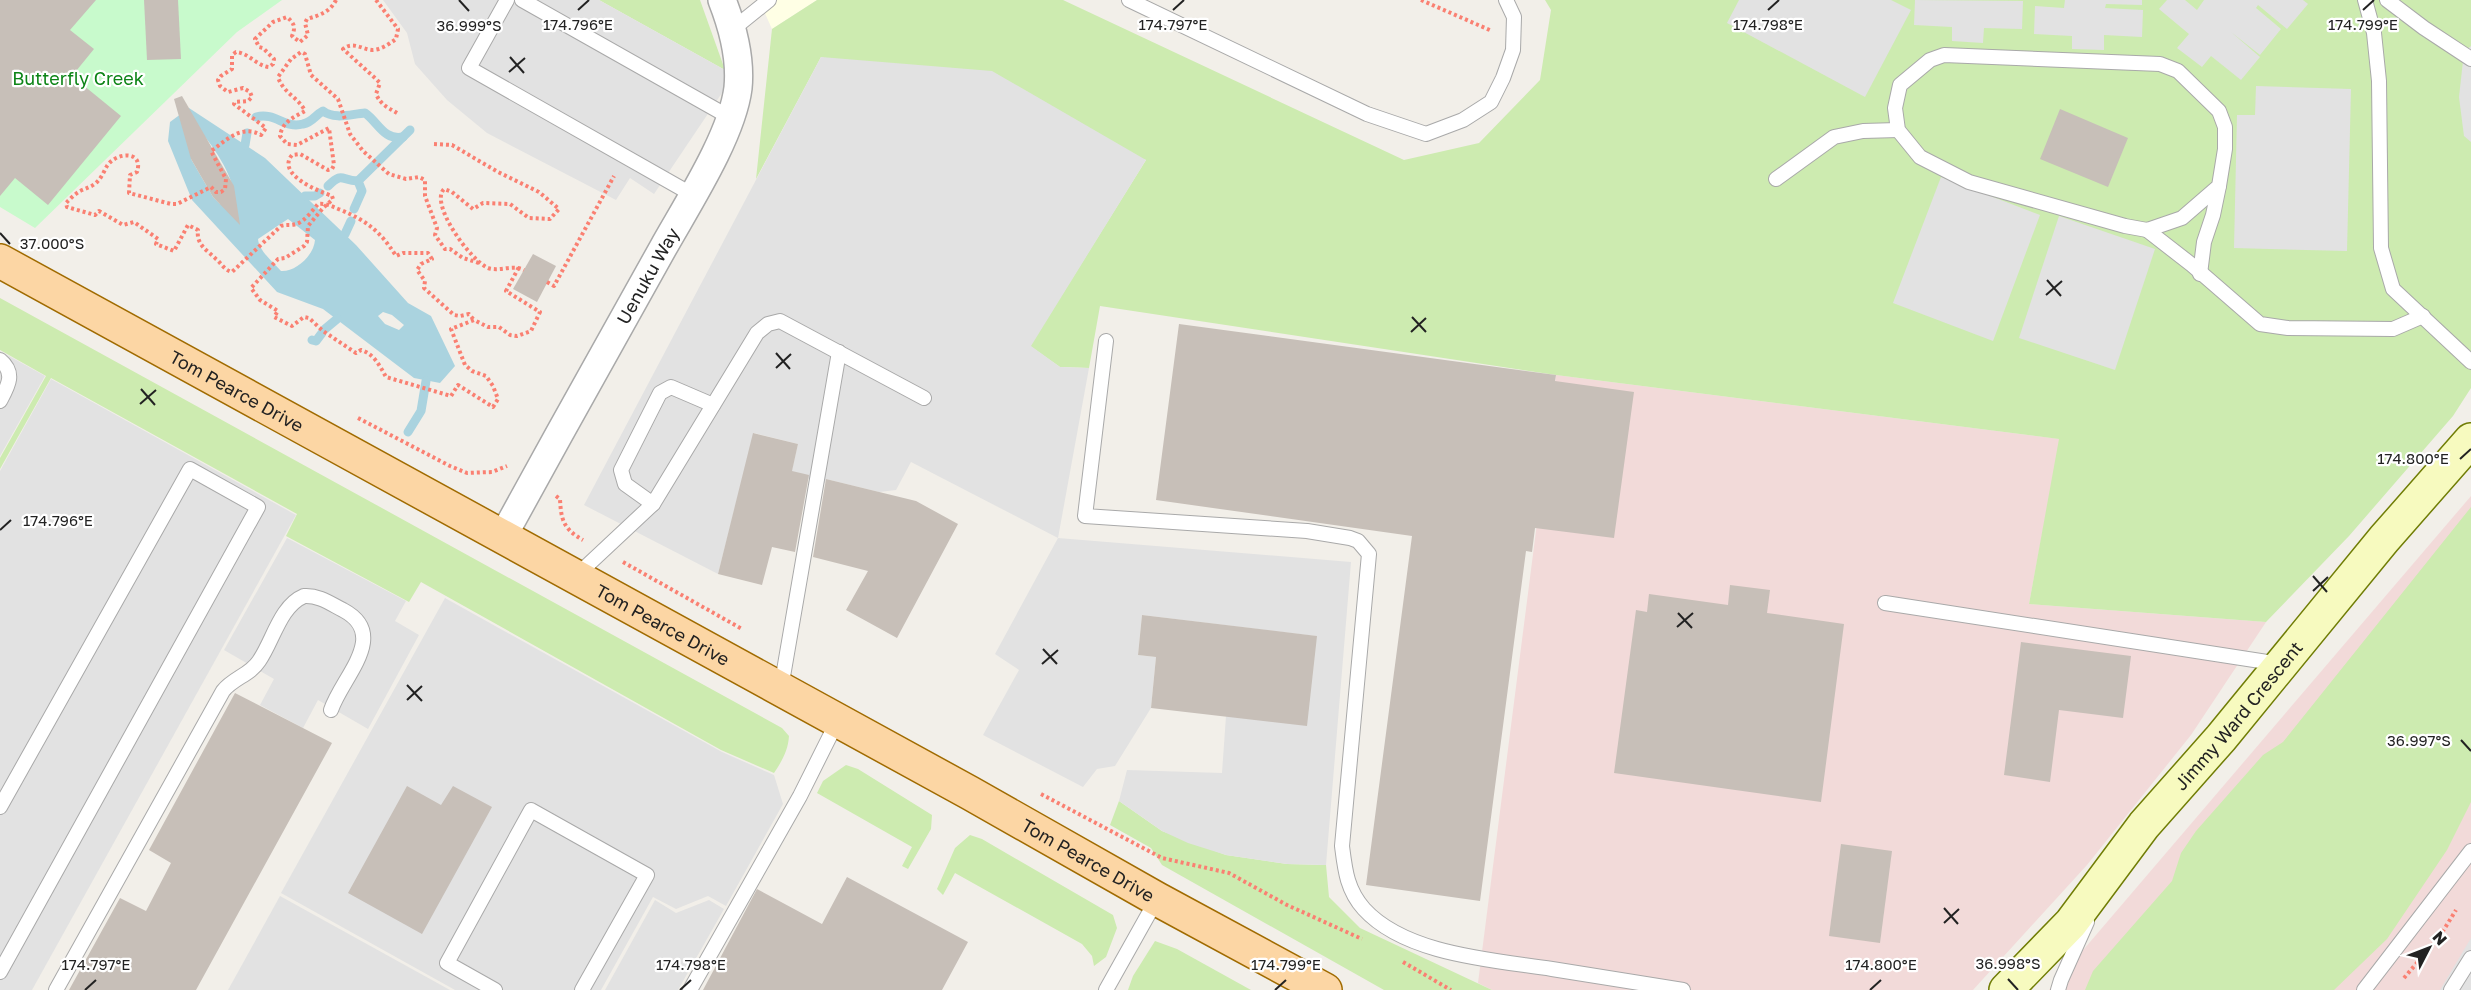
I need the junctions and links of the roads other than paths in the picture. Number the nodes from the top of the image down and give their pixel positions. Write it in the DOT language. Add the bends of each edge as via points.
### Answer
graph roads {
  1 [pos="507,0"];
  2 [pos="522,0"];
  3 [pos="722,0"];
  4 [pos="769,0"];
  5 [pos="1129,0"];
  6 [pos="1506,0"];
  7 [pos="2366,0"];
  8 [pos="2387,0"];
  9 [pos="733,29"];
  10 [pos="2471,59"];
  11 [pos="731,118"];
  12 [pos="1898,130"];
  13 [pos="1776,179"];
  14 [pos="2219,186"];
  15 [pos="693,195"];
  16 [pos="2147,230"];
  17 [pos="0,261"];
  18 [pos="2200,274"];
  19 [pos="2423,316"];
  20 [pos="1106,340"];
  21 [pos="838,352"];
  22 [pos="0,360"];
  23 [pos="2471,362"];
  24 [pos="924,398"];
  25 [pos="0,401"];
  26 [pos="713,405"];
  27 [pos="2471,440"];
  28 [pos="653,504"];
  29 [pos="502,538"];
  30 [pos="575,578"];
  31 [pos="1885,603"];
  32 [pos="2282,664"];
  33 [pos="780,690"];
  34 [pos="331,710"];
  35 [pos="837,722"];
  36 [pos="0,807"];
  37 [pos="2471,851"];
  38 [pos="2112,868"];
  39 [pos="1157,899"];
  40 [pos="2471,958"];
  41 [pos="0,972"];
  42 [pos="56,990"];
  43 [pos="495,990"];
  44 [pos="582,990"];
  45 [pos="690,990"];
  46 [pos="1106,990"];
  47 [pos="1325,990"];
  48 [pos="1683,990"];
  49 [pos="2006,990"];
  50 [pos="2058,990"];
  51 [pos="2364,990"];
  52 [pos="2451,990"];
  1 -- 15 [label="lane" via="469,68"];
  2 -- 11 [label="lane"];
  3 -- 9 [label="street, Uenuku Way"];
  4 -- 9 [label="lane"];
  5 -- 6 [label="lane" via="1367,114 1426,134 1463,120 1491,102 1513,50 1514,17"];
  7 -- 19 [label="lane" via="2379,81 2381,248 2393,290"];
  8 -- 10 [label="lane"];
  9 -- 11 [label="street, Uenuku Way" via="738,88"];
  11 -- 15 [label="street, Uenuku Way"];
  12 -- 13 [label="lane" via="1834,137"];
  12 -- 14 [label="lane" via="1895,108 1900,85 1930,60 1944,55 2160,64 2178,71 2219,111 2225,127"];
  12 -- 16 [label="lane" via="1920,157 1969,182"];
  14 -- 16 [label="lane" via="2182,218"];
  14 -- 18 [label="lane"];
  15 -- 29 [label="street, Uenuku Way"];
  16 -- 18 [label="lane"];
  17 -- 29 [label="main road, Tom Pearce Drive"];
  18 -- 19 [label="lane" via="2260,324 2393,329"];
  19 -- 23 [label="lane"];
  20 -- 48 [label="lane" via="1085,516 1307,531 1350,538 1369,554 1341,846 1346,878 1365,909 1400,934 1453,953"];
  21 -- 24 [label="lane"];
  21 -- 26 [label="lane" via="780,321 768,324 758,333"];
  21 -- 33 [label="lane"];
  22 -- 25 [label="lane" via="10,375"];
  26 -- 28 [label="lane"];
  26 -- 28 [label="lane" via="671,387 660,393 621,470 625,484"];
  27 -- 32 [label="street, Jimmy Ward Crescent"];
  28 -- 30 [label="lane"];
  29 -- 30 [label="main road, Tom Pearce Drive"];
  30 -- 33 [label="main road, Tom Pearce Drive"];
  31 -- 32 [label="lane"];
  32 -- 38 [label="street, Jimmy Ward Crescent"];
  33 -- 35 [label="main road, Tom Pearce Drive"];
  34 -- 42 [label="lane" via="362,650 365,635 352,615 318,597 304,596 289,608 252,670 223,691"];
  35 -- 39 [label="main road, Tom Pearce Drive"];
  35 -- 45 [label="lane" via="800,796"];
  36 -- 41 [label="lane" via="190,469 258,507"];
  37 -- 51 [label="lane"];
  38 -- 49 [label="street, Jimmy Ward Crescent" via="2071,922"];
  38 -- 50 [label="lane"];
  39 -- 46 [label="lane"];
  39 -- 47 [label="main road, Tom Pearce Drive"];
  40 -- 52 [label="lane"];
  43 -- 44 [label="lane" via="447,963 531,810 647,875"];
}
